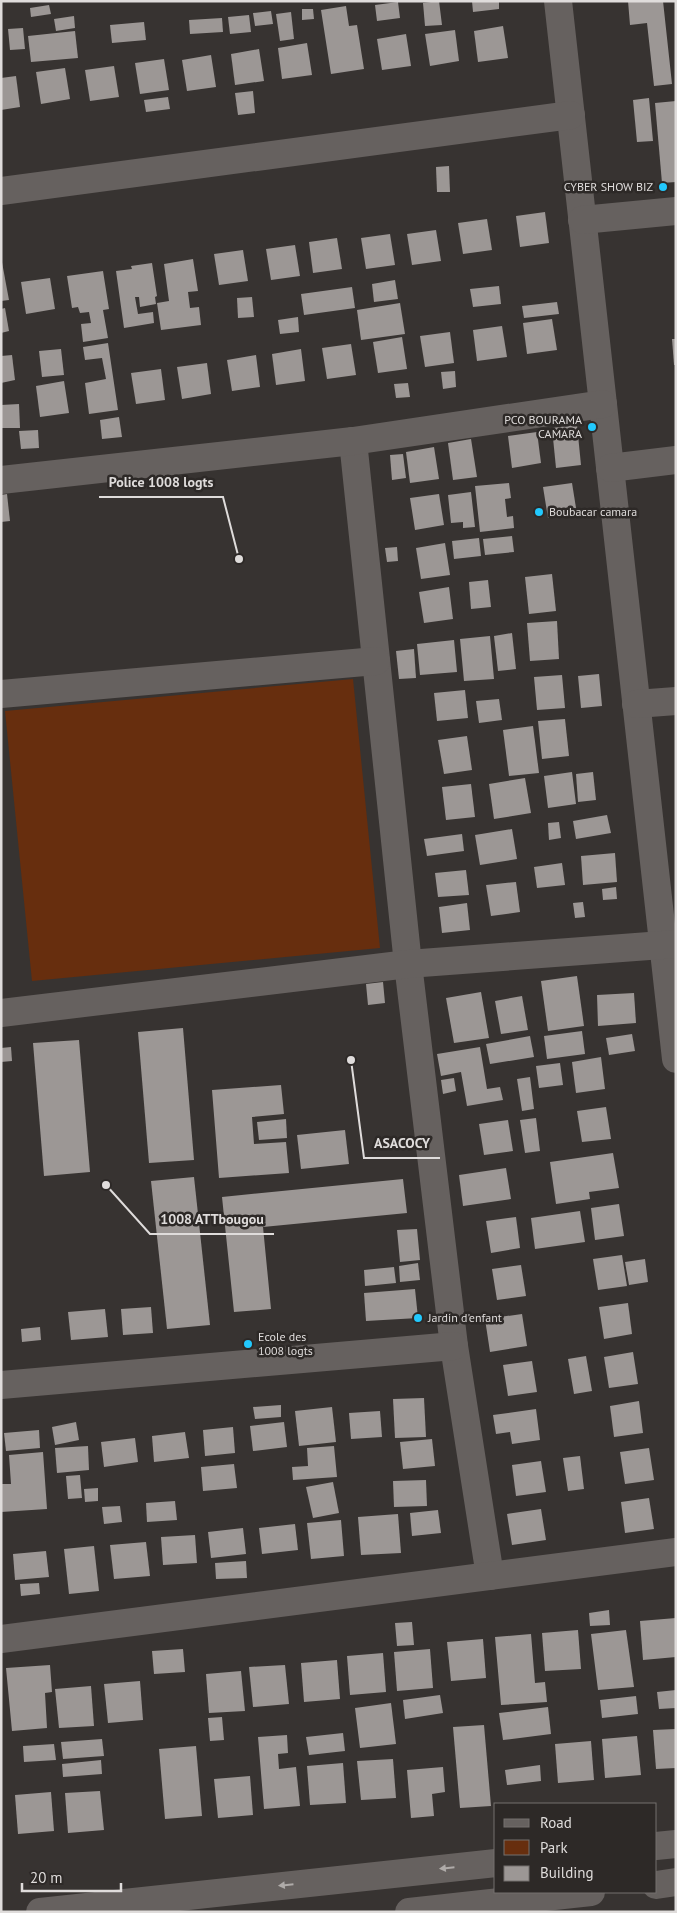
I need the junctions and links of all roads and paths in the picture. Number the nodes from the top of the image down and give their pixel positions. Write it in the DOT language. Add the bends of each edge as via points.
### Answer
graph roads {
  1 [pos="558,1"];
  2 [pos="571,115"];
  3 [pos="1,191"];
  4 [pos="676,211"];
  5 [pos="582,220"];
  6 [pos="603,404"];
  7 [pos="353,441"];
  8 [pos="676,460"];
  9 [pos="610,468"];
  10 [pos="1,480"];
  11 [pos="376,661"];
  12 [pos="1,694"];
  13 [pos="676,701"];
  14 [pos="636,704"];
  15 [pos="669,944"];
  16 [pos="408,964"];
  17 [pos="1,1013"];
  18 [pos="676,1058"];
  19 [pos="454,1346"];
  20 [pos="1,1385"];
  21 [pos="676,1552"];
  22 [pos="490,1576"];
  23 [pos="1,1639"];
  24 [pos="676,1844"];
  25 [pos="657,1846"];
  26 [pos="494,1863"];
  27 [pos="676,1882"];
  28 [pos="657,1885"];
  29 [pos="582,1893"];
  30 [pos="40,1912"];
  31 [pos="410,1912"];
  1 -- 2 [label="street"];
  2 -- 3 [label="street"];
  2 -- 5 [label="street"];
  4 -- 5 [label="street"];
  5 -- 6 [label="street"];
  6 -- 7 [label="street"];
  6 -- 9 [label="street"];
  7 -- 10 [label="street"];
  7 -- 11 [label="street"];
  8 -- 9 [label="street"];
  9 -- 14 [label="street"];
  11 -- 12 [label="street"];
  11 -- 16 [label="street"];
  13 -- 14 [label="street"];
  14 -- 15 [label="street"];
  15 -- 16 [label="street"];
  15 -- 18 [label="street"];
  16 -- 17 [label="street"];
  16 -- 19 [label="street"];
  19 -- 20 [label="street"];
  19 -- 22 [label="street"];
  21 -- 22 [label="street"];
  22 -- 23 [label="street"];
  24 -- 25 [label="street"];
  26 -- 30 [label="street, one-way"];
  27 -- 28 [label="street"];
  29 -- 31 [label="street"];
}
